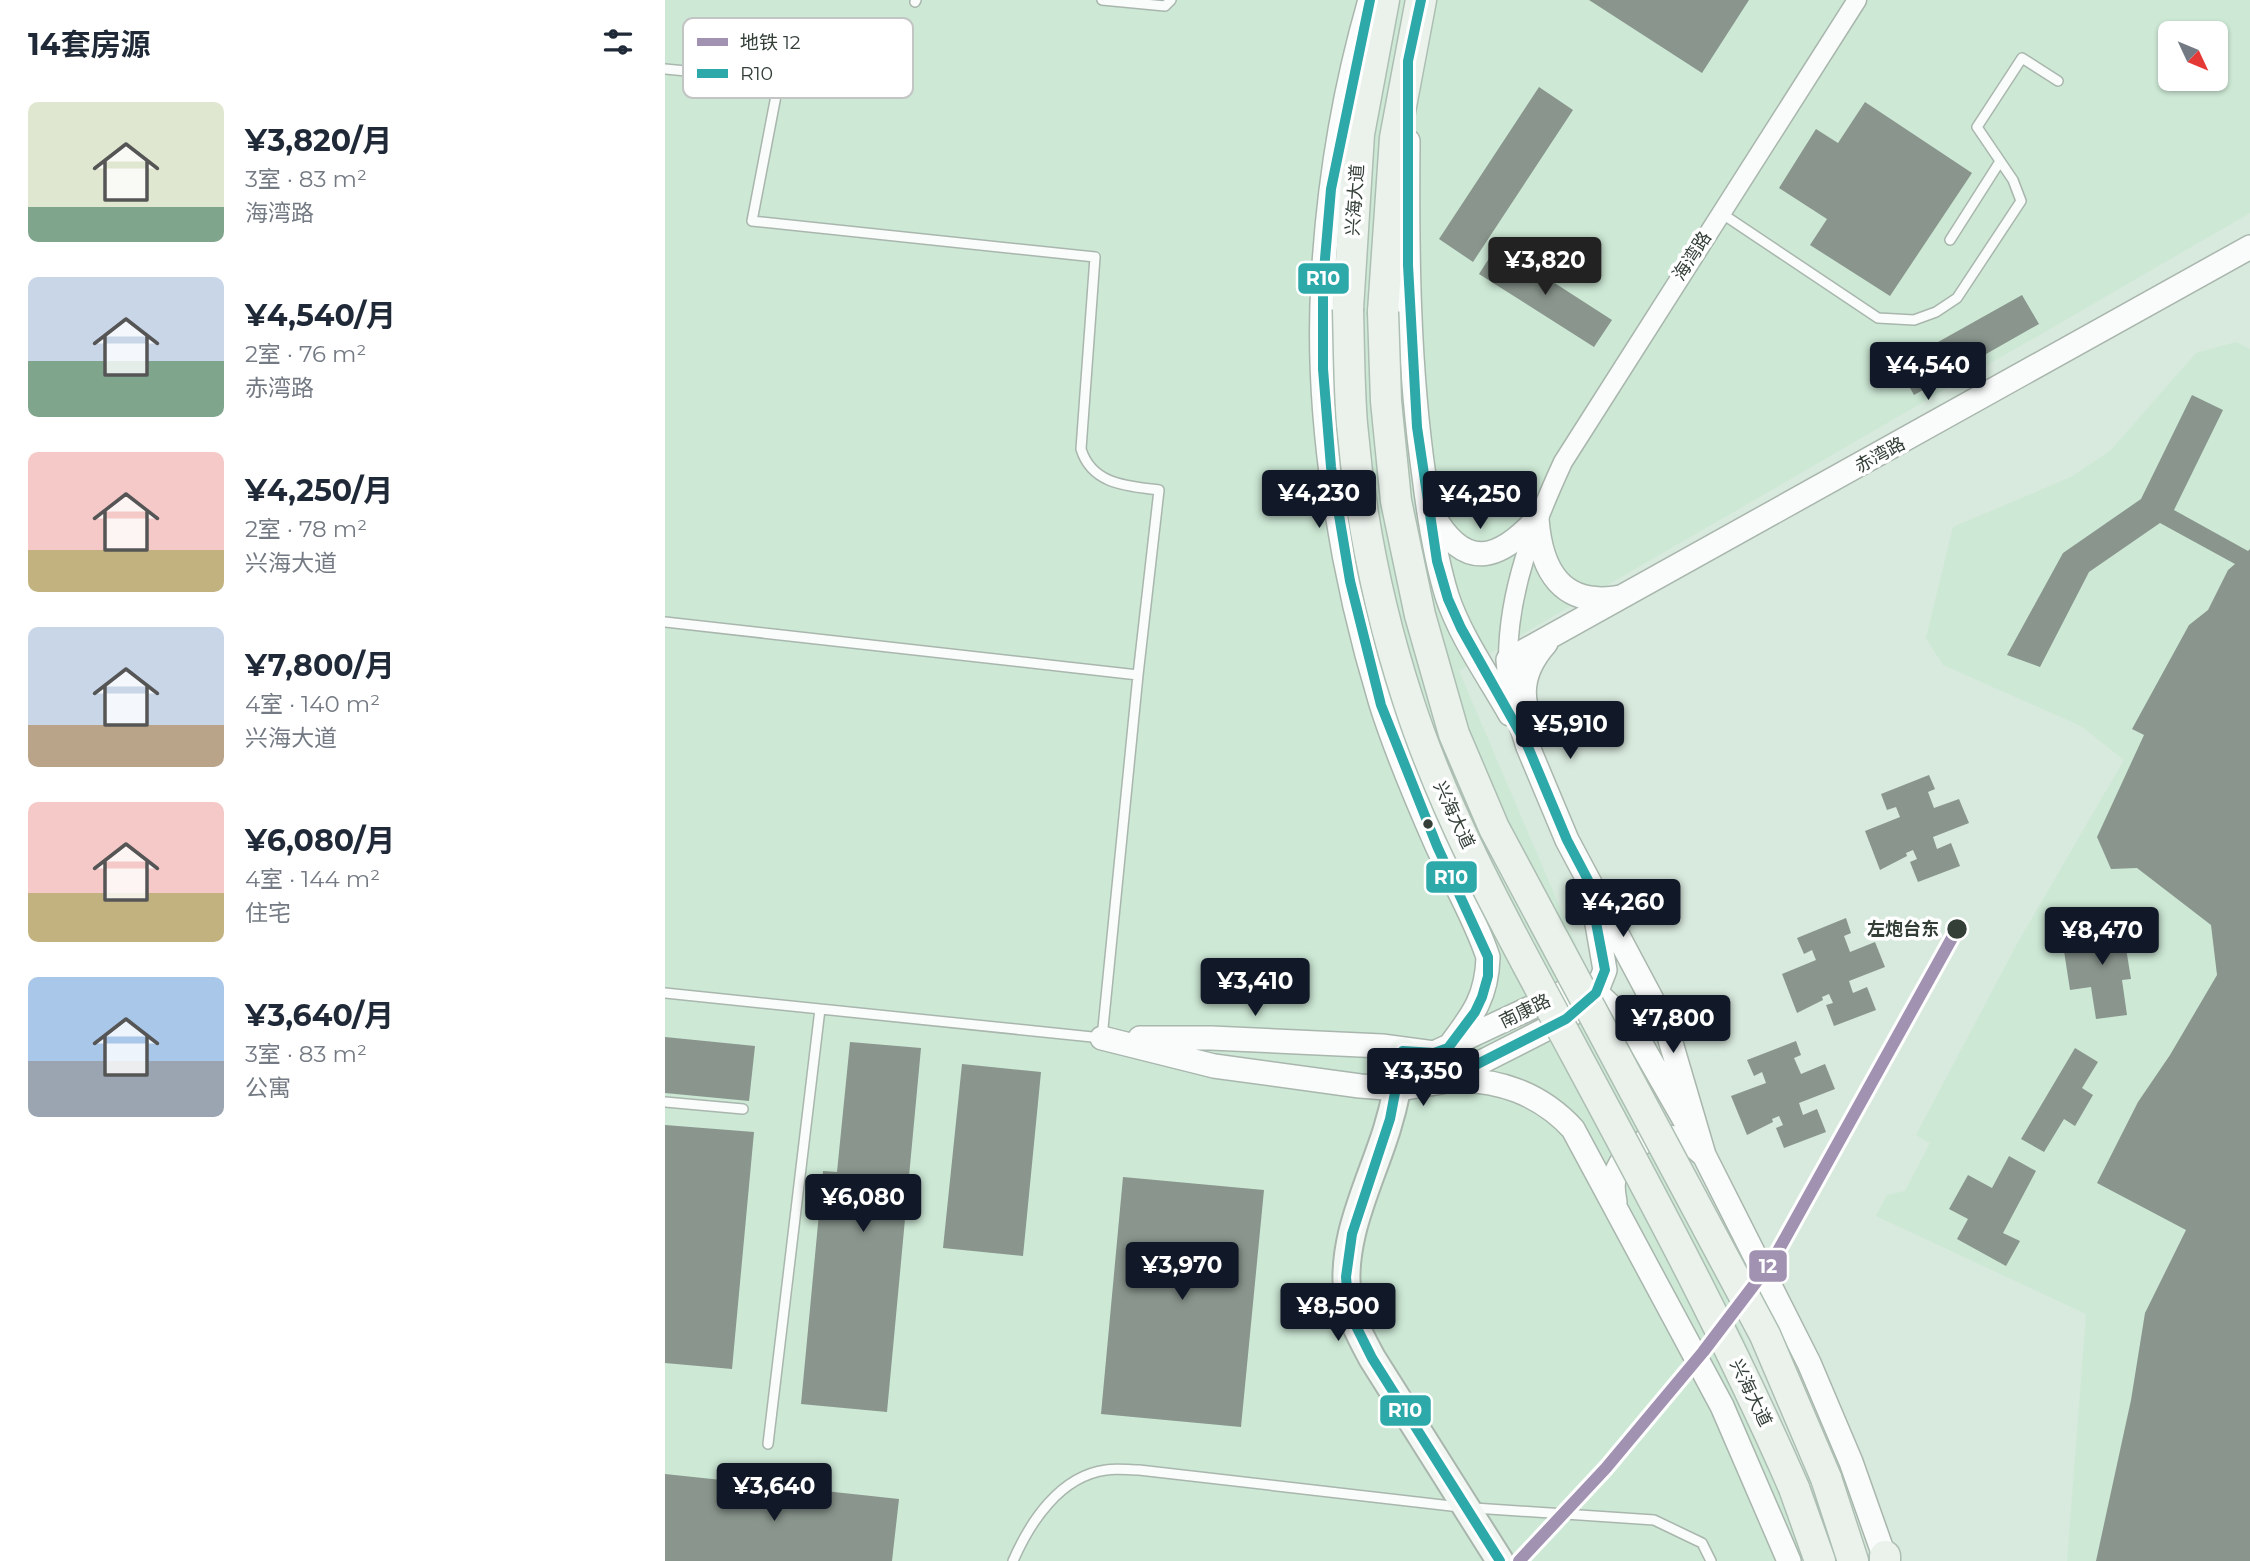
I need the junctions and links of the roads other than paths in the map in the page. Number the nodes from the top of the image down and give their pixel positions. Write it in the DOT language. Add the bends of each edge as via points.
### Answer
graph roads {
  1 [pos="1102,0"];
  2 [pos="1171,0"];
  3 [pos="1370,0"];
  4 [pos="1384,0"];
  5 [pos="1421,0"];
  6 [pos="1857,0"];
  7 [pos="1408,61"];
  8 [pos="665,69"];
  9 [pos="683,71"];
  10 [pos="2057,81"];
  11 [pos="776,98"];
  12 [pos="1999,163"];
  13 [pos="1720,212"];
  14 [pos="1950,240"];
  15 [pos="2250,247"];
  16 [pos="1428,505"];
  17 [pos="1537,519"];
  18 [pos="1628,596"];
  19 [pos="665,622"];
  20 [pos="1553,637"];
  21 [pos="1509,660"];
  22 [pos="1138,675"];
  23 [pos="1528,747"];
  24 [pos="1588,880"];
  25 [pos="665,993"];
  26 [pos="1597,993"];
  27 [pos="820,1009"];
  28 [pos="1102,1038"];
  29 [pos="1448,1048"];
  30 [pos="1403,1051"];
  31 [pos="1442,1082"];
  32 [pos="1399,1089"];
  33 [pos="665,1102"];
  34 [pos="743,1109"];
  35 [pos="1705,1155"];
  36 [pos="1616,1207"];
  37 [pos="768,1444"];
  38 [pos="1467,1508"];
  39 [pos="1885,1559"];
  40 [pos="1013,1561"];
  41 [pos="1500,1561"];
  42 [pos="1711,1561"];
  43 [pos="1789,1561"];
  44 [pos="1819,1561"];
  45 [pos="1853,1561"];
  1 -- 2 [label="lane" via="1165,6"];
  3 -- 29 [label="street, 兴海大道" via="1331,189 1322,282 1324,381 1331,467 1350,581 1381,705 1437,846 1488,957 1482,997"];
  4 -- 44 [label="main road, 兴海大道, bridge" via="1359,134 1348,309 1352,424 1382,607 1437,782 1533,975 1676,1240 1767,1425"];
  5 -- 7 [label="main road, 兴海大道"];
  6 -- 13 [label="street, 海湾路"];
  7 -- 16 [label="street, 兴海大道" via="1408,277 1417,427"];
  7 -- 45 [label="main road, 兴海大道, bridge" via="1395,138 1383,312 1386,401 1396,501 1420,615 1454,734 1494,828 1765,1335 1826,1478"];
  8 -- 9 [label="lane"];
  10 -- 12 [label="lane" via="2022,58 1977,127"];
  11 -- 22 [label="lane" via="752,221 1095,257 1081,449 1089,467 1106,480 1159,490"];
  12 -- 13 [label="lane" via="2013,180 2021,201 1957,298 1914,320 1878,318"];
  12 -- 14 [label="lane"];
  13 -- 17 [label="street, 海湾路" via="1569,452"];
  15 -- 18 [label="street, 赤湾路"];
  16 -- 17 [label="street" via="1452,543 1479,553 1505,549"];
  16 -- 23 [label="street, 兴海大道" via="1448,599"];
  17 -- 18 [label="street" via="1542,555 1556,580 1585,598"];
  17 -- 21 [label="street, 海湾路" via="1512,603"];
  18 -- 20 [label="street, 赤湾路"];
  19 -- 22 [label="lane"];
  20 -- 21 [label="street, 赤湾路"];
  20 -- 24 [label="street, 兴海大道" via="1532,659 1523,695 1529,721 1574,827"];
  21 -- 23 [label="street, 兴海大道" via="1511,693"];
  22 -- 28 [label="lane"];
  23 -- 24 [label="street, 兴海大道"];
  24 -- 26 [label="street" via="1605,970"];
  24 -- 35 [label="street, 兴海大道" via="1666,1026"];
  25 -- 27 [label="lane"];
  26 -- 29 [label="street, 南康路" via="1575,989 1562,993"];
  26 -- 31 [label="street, 南康路" via="1566,1019"];
  26 -- 35 [label="street" via="1629,1023"];
  27 -- 28 [label="lane"];
  27 -- 37 [label="lane"];
  28 -- 30 [label="street, 南康路" via="1382,1046"];
  28 -- 32 [label="street, 南康路" via="1214,1066"];
  29 -- 30 [label="street, 南康路" via="1434,1054"];
  30 -- 32 [label="main road"];
  31 -- 32 [label="street, 南康路"];
  31 -- 36 [label="street, 兴海大道" via="1493,1083 1539,1099 1558,1112 1584,1146"];
  32 -- 38 [label="main road" via="1350,1238 1345,1270 1348,1301 1372,1358"];
  33 -- 34 [label="lane"];
  35 -- 36 [label="street" via="1685,1141 1661,1136 1638,1143 1621,1160 1613,1183"];
  35 -- 39 [label="street, 兴海大道" via="1809,1363"];
  36 -- 43 [label="street, 兴海大道" via="1721,1406"];
  38 -- 40 [label="lane" via="1107,1469 1081,1477 1059,1494 1040,1513"];
  38 -- 41 [label="main road"];
  38 -- 42 [label="lane" via="1654,1520 1702,1543"];
}
